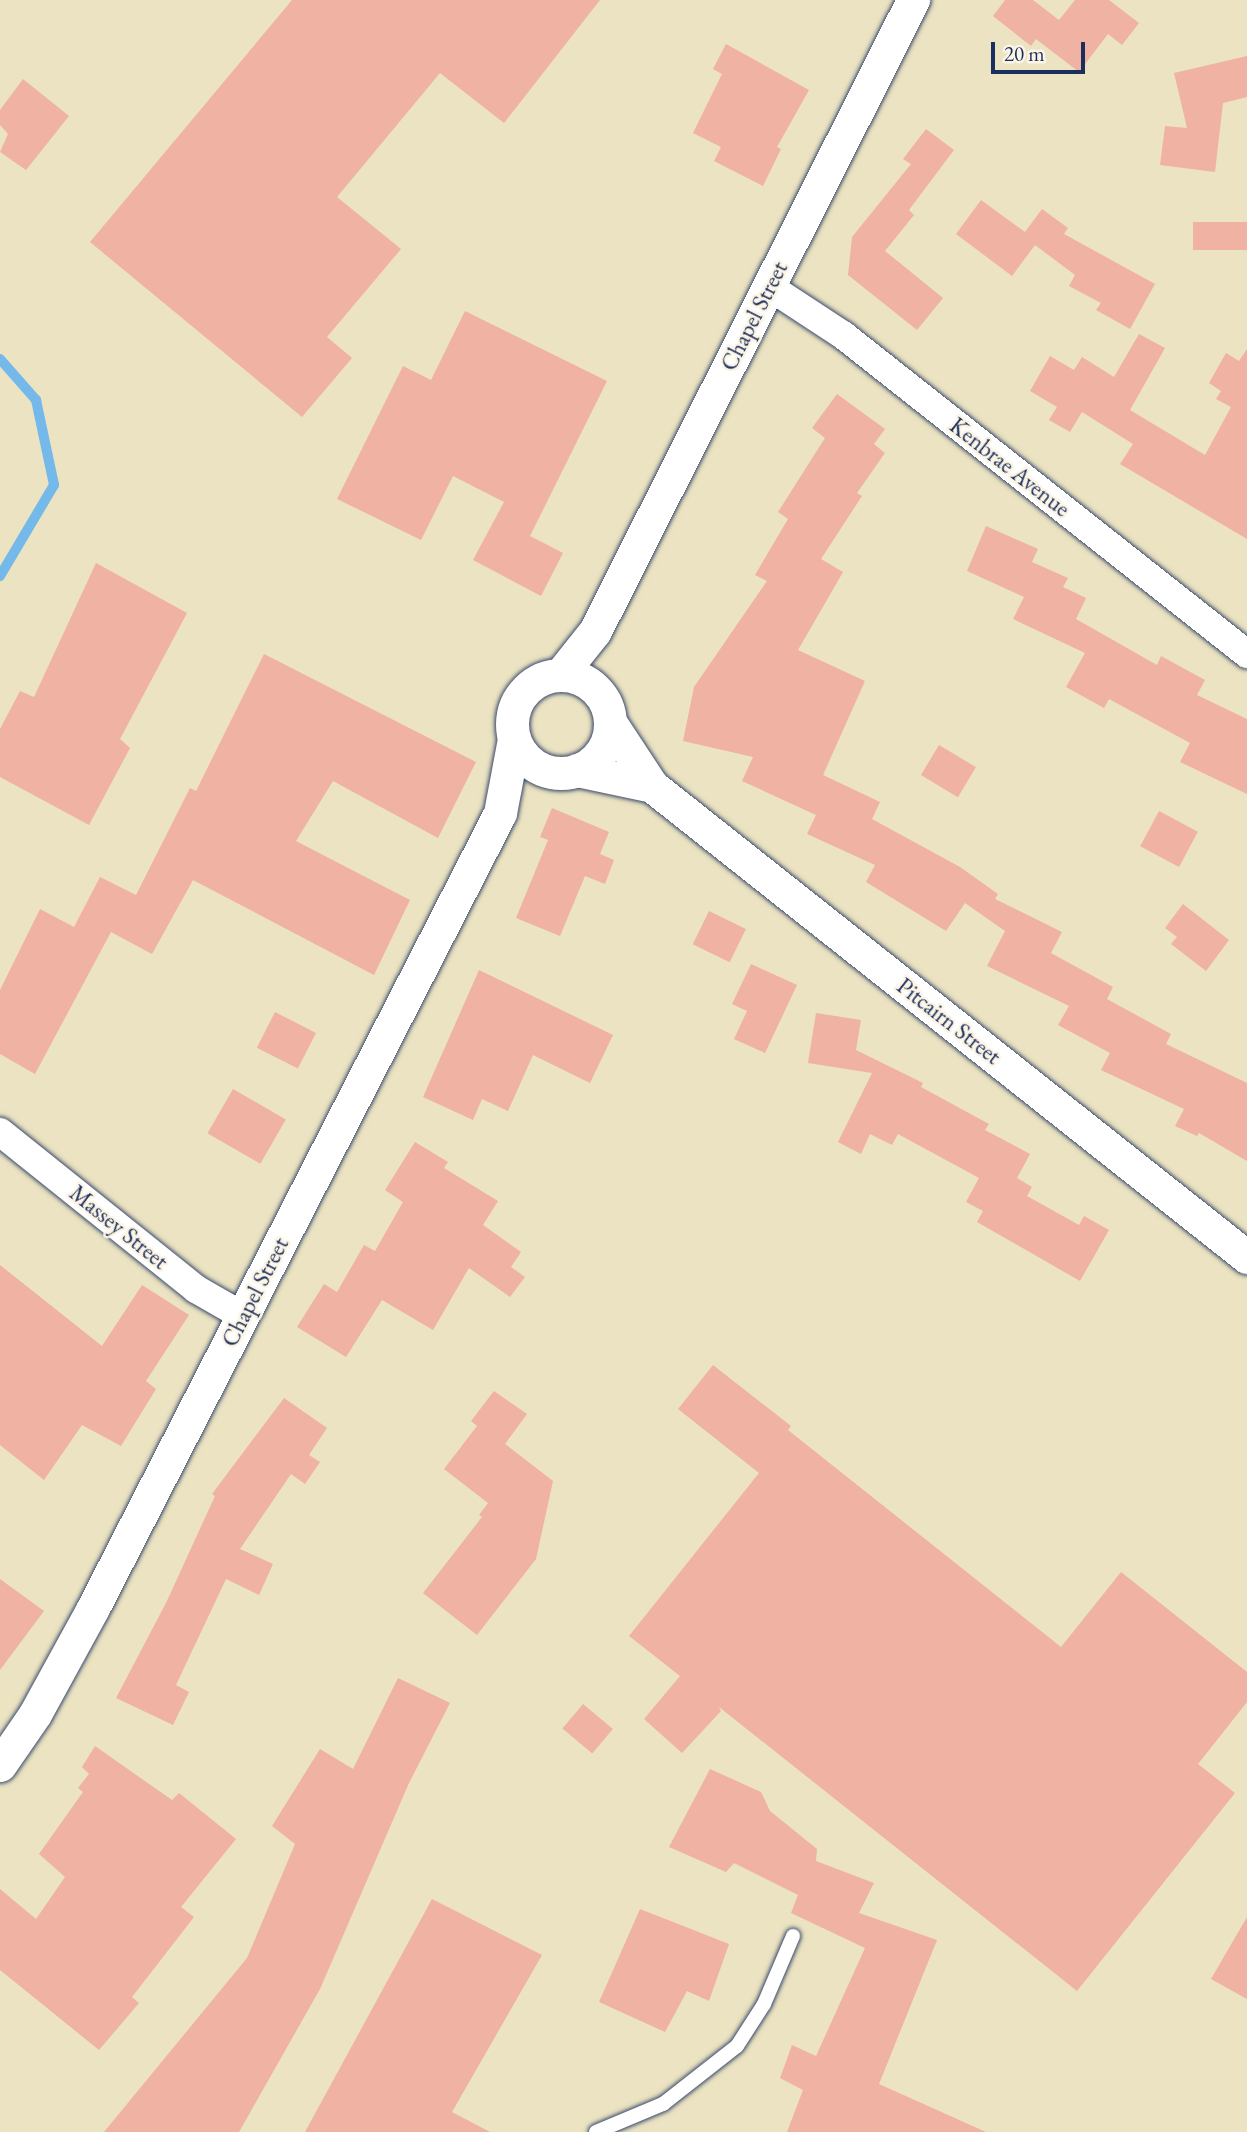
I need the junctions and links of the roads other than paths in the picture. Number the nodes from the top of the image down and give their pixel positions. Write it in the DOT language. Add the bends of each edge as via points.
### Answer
graph roads {
  1 [pos="913,0"];
  2 [pos="768,286"];
  3 [pos="595,631"];
  4 [pos="1247,654"];
  5 [pos="559,675"];
  6 [pos="605,708"];
  7 [pos="514,740"];
  8 [pos="569,772"];
  9 [pos="652,786"];
  10 [pos="500,813"];
  11 [pos="0,1132"];
  12 [pos="1247,1257"];
  13 [pos="243,1316"];
  14 [pos="0,1765"];
  15 [pos="793,1936"];
  16 [pos="596,2132"];
  1 -- 2 [label="street, Chapel Street"];
  2 -- 3 [label="street, Chapel Street"];
  2 -- 4 [label="street, Kenbrae Avenue" via="843,335"];
  3 -- 5 [label="street, Chapel Street"];
  3 -- 6 [label="street"];
  5 -- 6 [label="street" via="589,683"];
  5 -- 7 [label="street" via="544,677 520,696 512,724"];
  6 -- 8 [label="street" via="602,751"];
  6 -- 9 [label="street, Pitcairn Street"];
  7 -- 8 [label="street" via="533,764"];
  7 -- 10 [label="street, Chapel Street"];
  8 -- 9 [label="street, Pitcairn Street"];
  8 -- 10 [label="street"];
  9 -- 12 [label="street, Pitcairn Street"];
  10 -- 13 [label="street, Chapel Street"];
  11 -- 13 [label="street, Massey Street" via="196,1289"];
  13 -- 14 [label="street, Chapel Street" via="64,1662"];
  15 -- 16 [label="lane" via="765,2004 737,2046 663,2104"];
}
